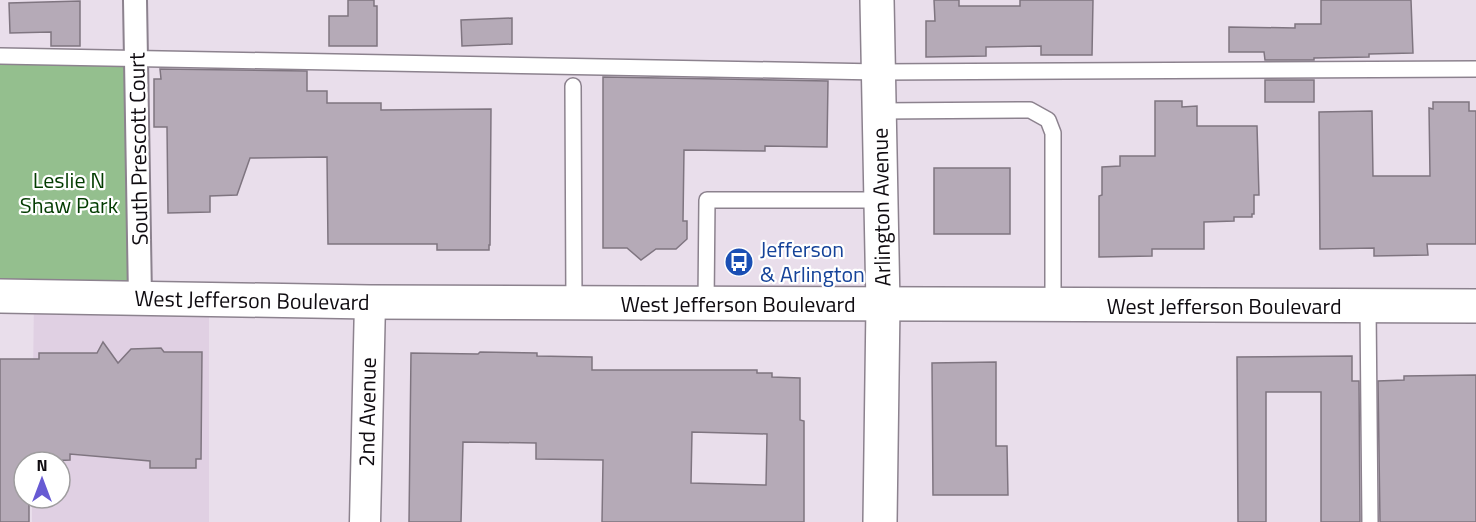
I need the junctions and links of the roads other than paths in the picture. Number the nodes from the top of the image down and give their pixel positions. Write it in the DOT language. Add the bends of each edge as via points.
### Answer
graph roads {
  1 [pos="135,0"];
  2 [pos="877,0"];
  3 [pos="0,56"];
  4 [pos="136,57"];
  5 [pos="1476,69"];
  6 [pos="879,72"];
  7 [pos="573,86"];
  8 [pos="880,111"];
  9 [pos="881,200"];
  10 [pos="0,296"];
  11 [pos="140,298"];
  12 [pos="370,302"];
  13 [pos="574,303"];
  14 [pos="706,304"];
  15 [pos="883,305"];
  16 [pos="1053,306"];
  17 [pos="1368,306"];
  18 [pos="1476,306"];
  19 [pos="365,522"];
  20 [pos="880,522"];
  21 [pos="1370,522"];
  1 -- 4 [label="street, South Prescott Court"];
  2 -- 6 [label="main road, Arlington Avenue"];
  3 -- 4 [label="lane"];
  4 -- 6 [label="lane"];
  4 -- 11 [label="street, South Prescott Court"];
  5 -- 6 [label="lane"];
  6 -- 8 [label="main road, Arlington Avenue"];
  7 -- 13 [label="lane"];
  8 -- 9 [label="main road, Arlington Avenue"];
  8 -- 16 [label="lane" via="1030,110 1048,120 1053,133"];
  9 -- 14 [label="lane" via="707,200"];
  9 -- 15 [label="main road, Arlington Avenue"];
  10 -- 11 [label="main road, West Jefferson Boulevard"];
  11 -- 12 [label="main road, West Jefferson Boulevard"];
  12 -- 13 [label="main road, West Jefferson Boulevard"];
  12 -- 19 [label="street, 2nd Avenue"];
  13 -- 14 [label="main road, West Jefferson Boulevard"];
  14 -- 15 [label="main road, West Jefferson Boulevard"];
  15 -- 16 [label="main road, West Jefferson Boulevard"];
  15 -- 20 [label="main road, Arlington Avenue"];
  16 -- 17 [label="main road, West Jefferson Boulevard"];
  17 -- 18 [label="main road, West Jefferson Boulevard"];
  17 -- 21 [label="lane"];
}
